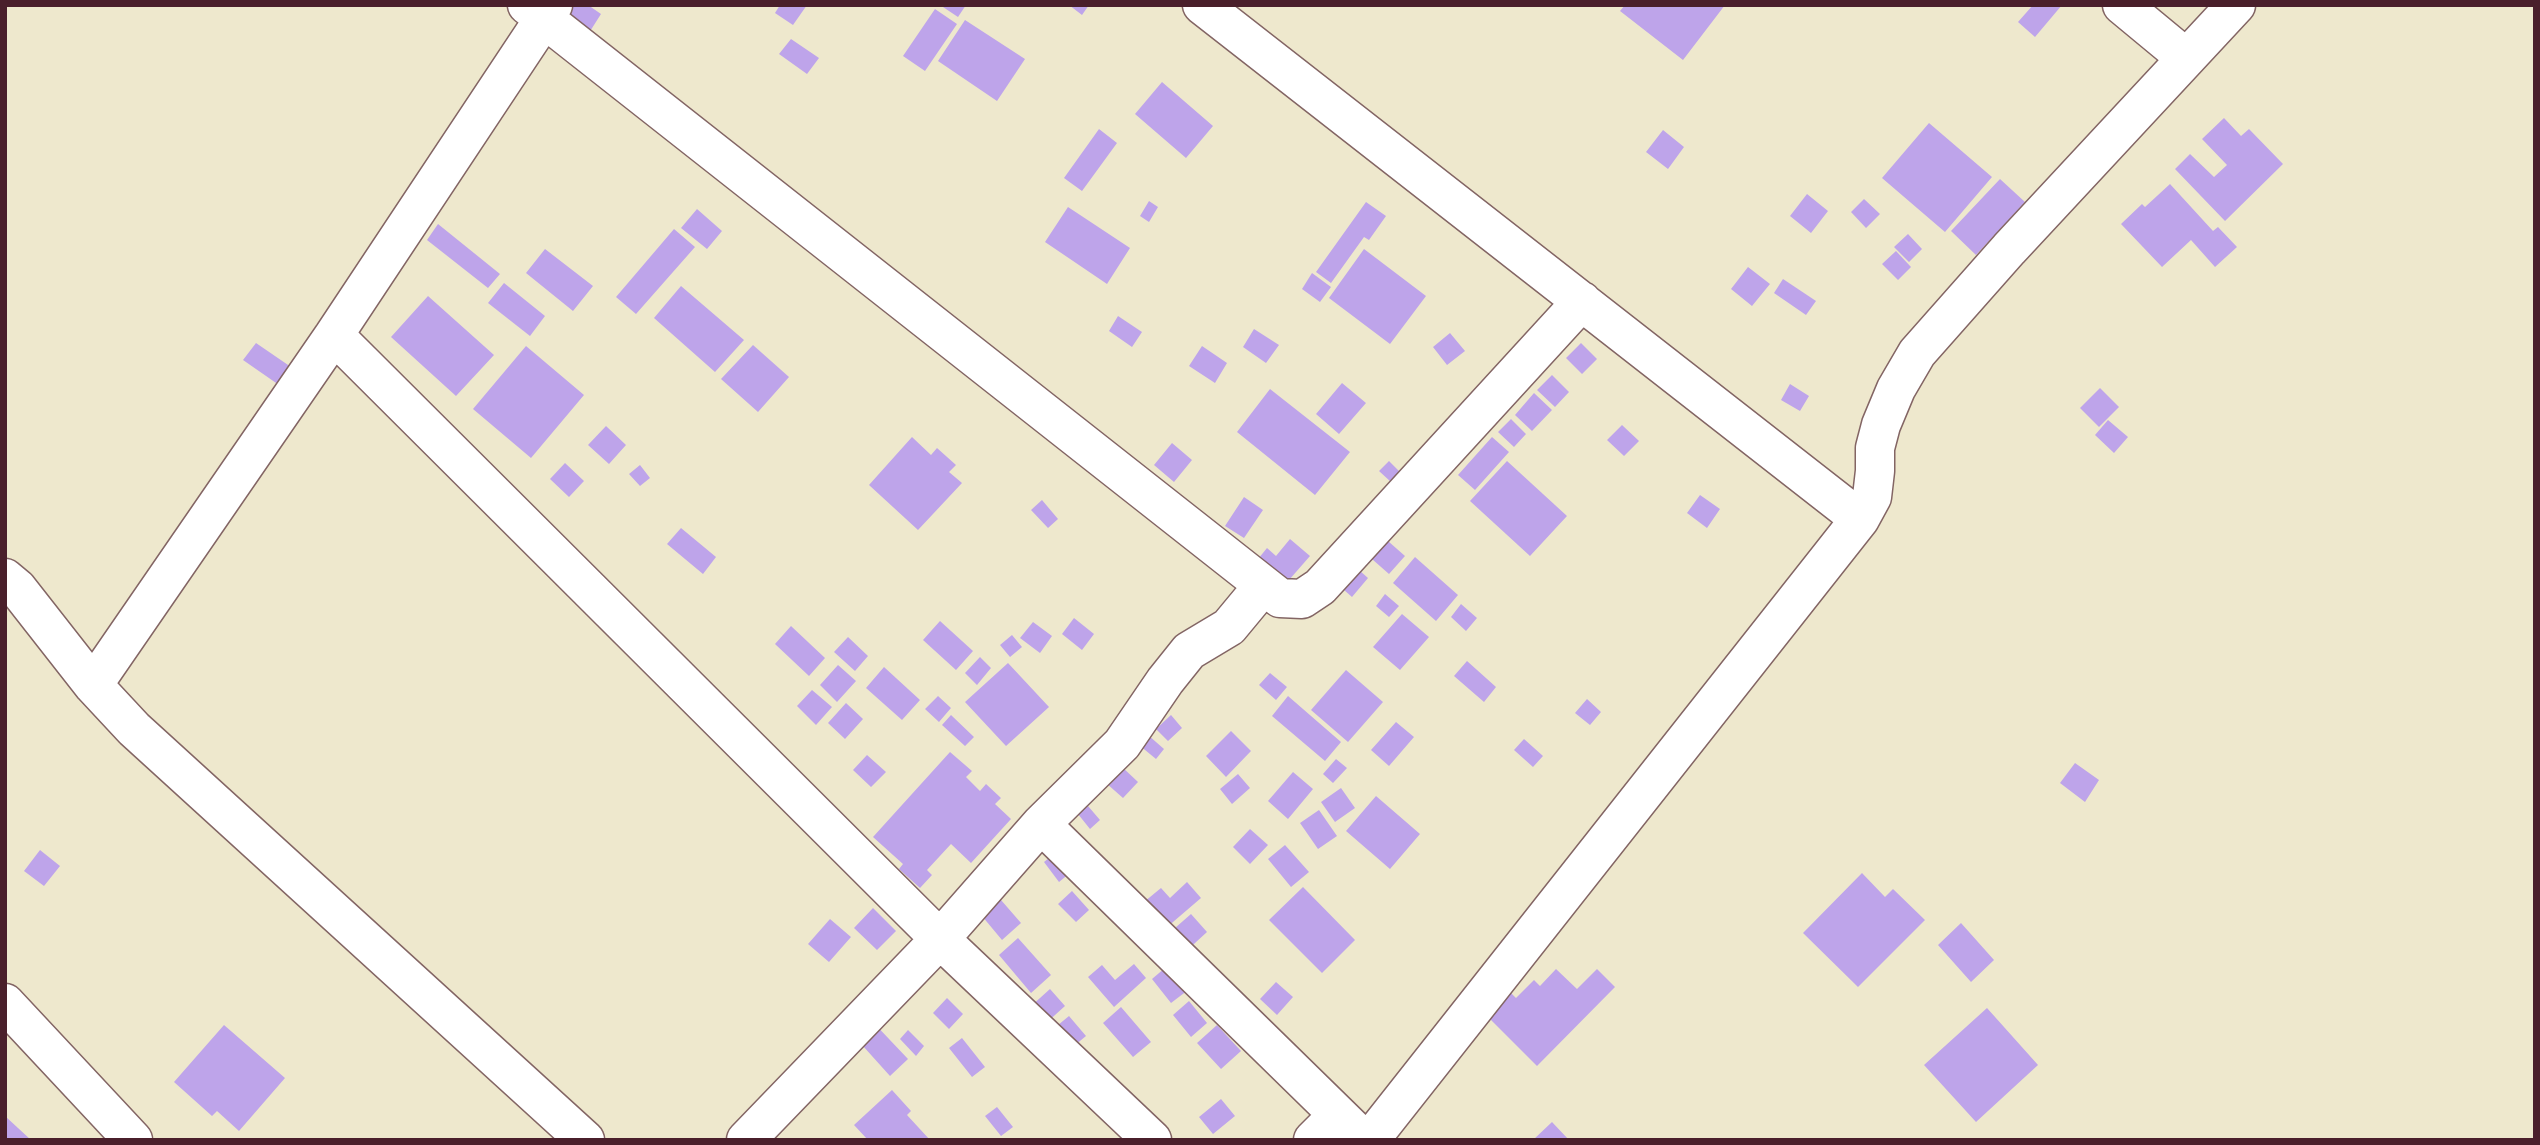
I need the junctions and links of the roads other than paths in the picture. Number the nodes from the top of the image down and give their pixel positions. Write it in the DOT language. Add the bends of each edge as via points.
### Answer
graph roads {
  1 [pos="2122,5"];
  2 [pos="2236,5"];
  3 [pos="1210,8"];
  4 [pos="541,10"];
  5 [pos="2186,58"];
  6 [pos="1583,301"];
  7 [pos="334,335"];
  8 [pos="1860,519"];
  9 [pos="5,578"];
  10 [pos="1263,586"];
  11 [pos="93,685"];
  12 [pos="1041,824"];
  13 [pos="940,940"];
  14 [pos="5,1003"];
  15 [pos="1338,1131"];
  16 [pos="133,1140"];
  17 [pos="585,1140"];
  18 [pos="746,1140"];
  19 [pos="1152,1140"];
  20 [pos="1370,1140"];
  1 -- 5 [label="street"];
  2 -- 5 [label="street"];
  3 -- 6 [label="street"];
  4 -- 7 [label="street"];
  4 -- 10 [label="street"];
  5 -- 8 [label="street" via="1917,354 1881,425 1872,497"];
  6 -- 8 [label="street"];
  6 -- 10 [label="street" via="1320,587 1302,599 1280,598"];
  7 -- 11 [label="street"];
  7 -- 13 [label="street"];
  8 -- 20 [label="street"];
  9 -- 11 [label="street"];
  10 -- 12 [label="street" via="1229,627 1189,652 1122,744"];
  11 -- 17 [label="street" via="134,729"];
  12 -- 13 [label="street"];
  12 -- 15 [label="street"];
  13 -- 18 [label="street"];
  13 -- 19 [label="street"];
  14 -- 16 [label="street"];
}
